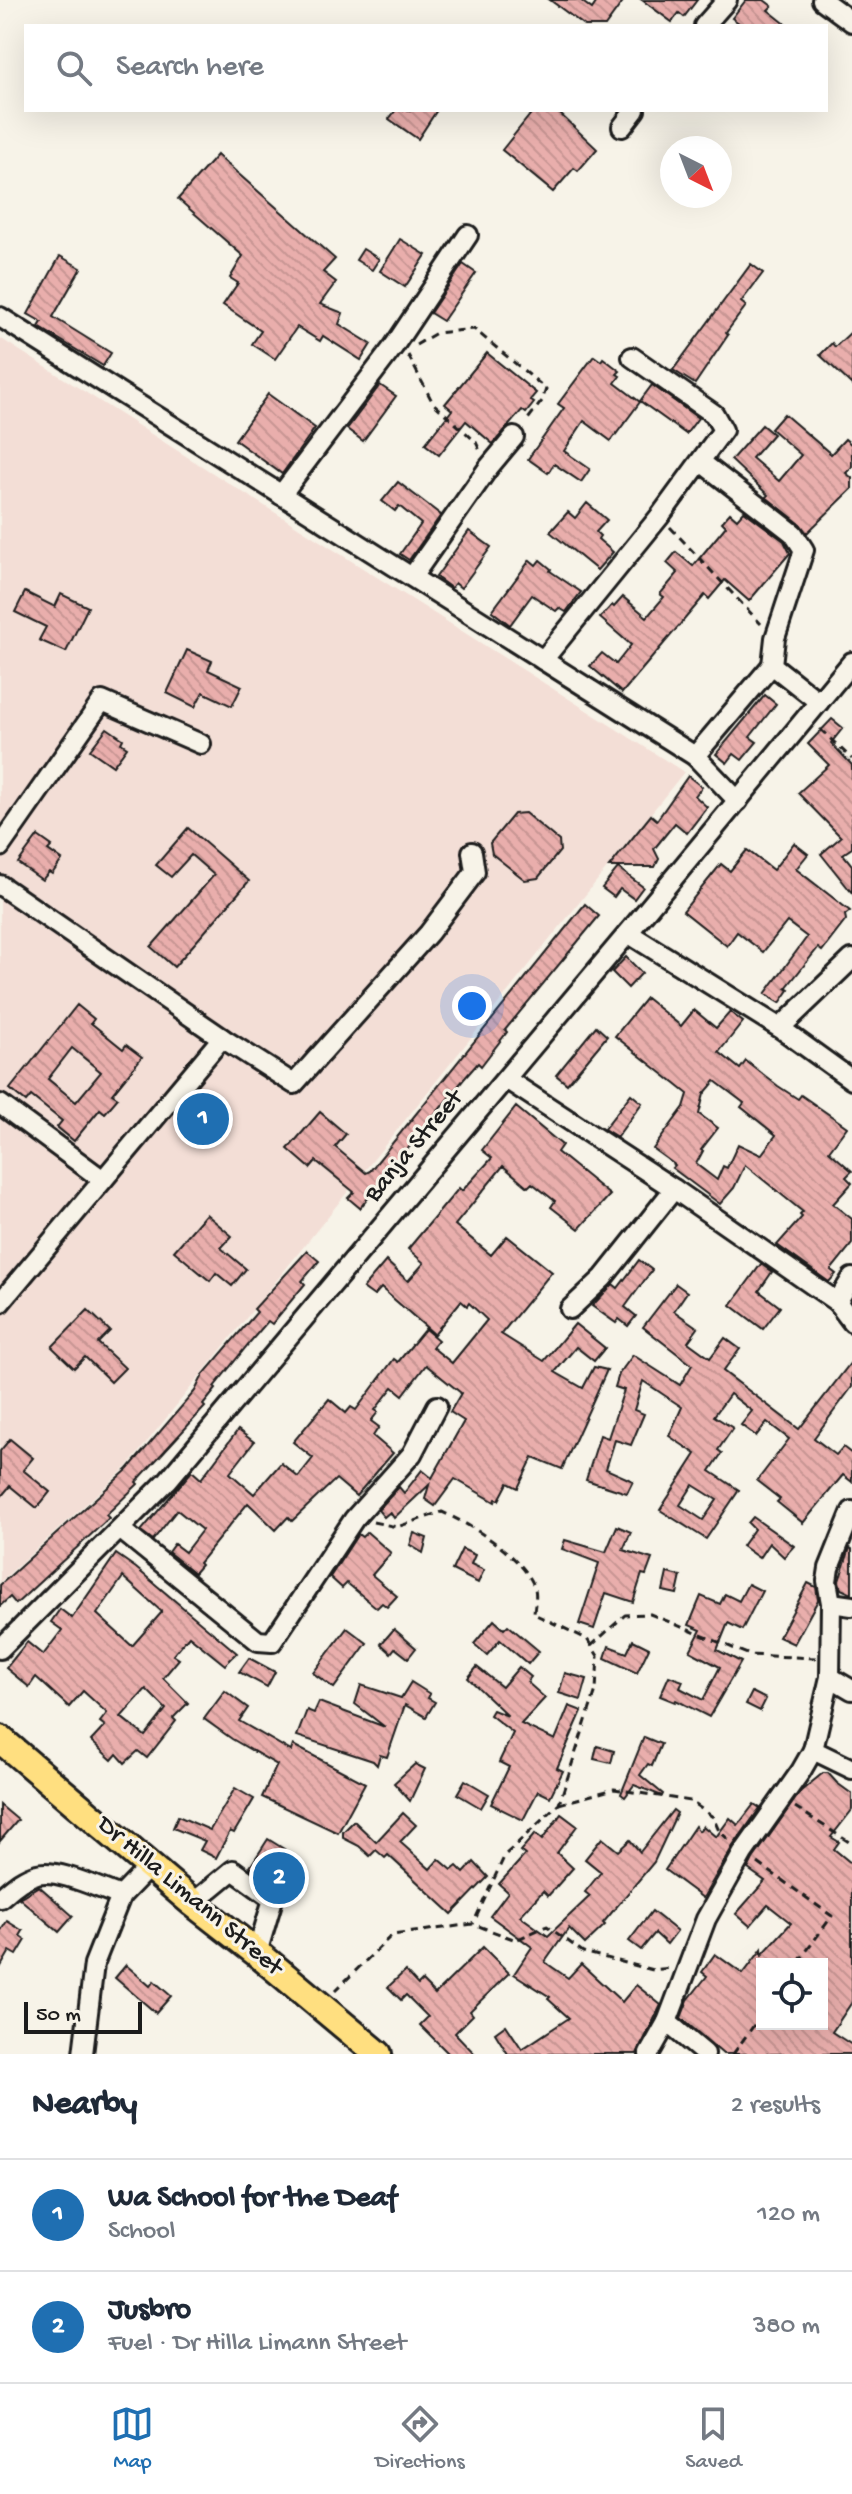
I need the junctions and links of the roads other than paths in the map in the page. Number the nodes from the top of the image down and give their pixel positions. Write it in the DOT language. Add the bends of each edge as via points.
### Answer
graph roads {
  1 [pos="727,0"];
  2 [pos="822,0"];
  3 [pos="852,22"];
  4 [pos="706,24"];
  5 [pos="633,112"];
  6 [pos="622,127"];
  7 [pos="468,235"];
  8 [pos="0,317"];
  9 [pos="632,357"];
  10 [pos="514,437"];
  11 [pos="701,462"];
  12 [pos="281,495"];
  13 [pos="412,577"];
  14 [pos="543,660"];
  15 [pos="852,662"];
  16 [pos="772,665"];
  17 [pos="813,709"];
  18 [pos="201,744"];
  19 [pos="695,756"];
  20 [pos="738,801"];
  21 [pos="0,847"];
  22 [pos="472,852"];
  23 [pos="0,885"];
  24 [pos="628,933"];
  25 [pos="852,959"];
  26 [pos="780,1028"];
  27 [pos="222,1038"];
  28 [pos="506,1079"];
  29 [pos="852,1080"];
  30 [pos="0,1104"];
  31 [pos="103,1180"];
  32 [pos="674,1189"];
  33 [pos="852,1278"];
  34 [pos="837,1302"];
  35 [pos="0,1303"];
  36 [pos="570,1309"];
  37 [pos="852,1322"];
  38 [pos="437,1406"];
  39 [pos="852,1511"];
  40 [pos="120,1529"];
  41 [pos="831,1603"];
  42 [pos="852,1606"];
  43 [pos="0,1649"];
  44 [pos="830,1668"];
  45 [pos="852,1690"];
  46 [pos="0,1739"];
  47 [pos="813,1750"];
  48 [pos="852,1769"];
  49 [pos="150,1866"];
  50 [pos="121,1896"];
  51 [pos="0,1898"];
  52 [pos="193,1903"];
  53 [pos="257,1953"];
  54 [pos="667,2022"];
  55 [pos="83,2054"];
  56 [pos="378,2054"];
  57 [pos="649,2054"];
  58 [pos="705,2054"];
  1 -- 4 [label="street"];
  2 -- 3 [label="street"];
  5 -- 6 [label="street"];
  7 -- 12 [label="street" via="394,346"];
  8 -- 12 [label="street"];
  9 -- 11 [label="street" via="714,414 723,430"];
  10 -- 13 [label="street"];
  11 -- 14 [label="street"];
  11 -- 16 [label="street" via="793,533 804,550 775,638"];
  12 -- 13 [label="street"];
  13 -- 14 [label="street"];
  14 -- 19 [label="street"];
  15 -- 17 [label="street, Banja Street"];
  16 -- 17 [label="street"];
  16 -- 19 [label="street"];
  17 -- 20 [label="street, Banja Street"];
  18 -- 21 [label="street" via="102,701"];
  19 -- 20 [label="street"];
  20 -- 24 [label="street, Banja Street"];
  22 -- 27 [label="street" via="475,872 429,933 294,1084"];
  23 -- 27 [label="street"];
  24 -- 26 [label="street"];
  24 -- 28 [label="street, Banja Street"];
  25 -- 26 [label="street"];
  26 -- 29 [label="street"];
  27 -- 31 [label="street"];
  28 -- 32 [label="street"];
  28 -- 40 [label="street, Banja Street" via="168,1480"];
  30 -- 31 [label="street"];
  31 -- 35 [label="street"];
  32 -- 34 [label="street"];
  32 -- 36 [label="street" via="603,1278"];
  33 -- 34 [label="street"];
  34 -- 37 [label="street"];
  38 -- 40 [label="street" via="412,1454 354,1519 272,1642 258,1641"];
  39 -- 41 [label="street" via="829,1568"];
  40 -- 43 [label="street, Banja Street"];
  41 -- 42 [label="street"];
  41 -- 44 [label="street"];
  44 -- 45 [label="street"];
  44 -- 47 [label="street"];
  46 -- 49 [label="highway, Dr Hilla Limann Street"];
  47 -- 48 [label="street"];
  47 -- 54 [label="street" via="743,1853 706,1919"];
  49 -- 50 [label="street"];
  49 -- 52 [label="highway, Dr Hilla Limann Street"];
  50 -- 51 [label="street" via="50,1872 35,1874"];
  50 -- 55 [label="street" via="94,1964"];
  52 -- 53 [label="highway, Dr Hilla Limann Street"];
  52 -- 53 [label="street" via="233,1870 273,1899"];
  53 -- 56 [label="highway, Dr Hilla Limann Street"];
  54 -- 57 [label="street"];
  54 -- 58 [label="street"];
}
